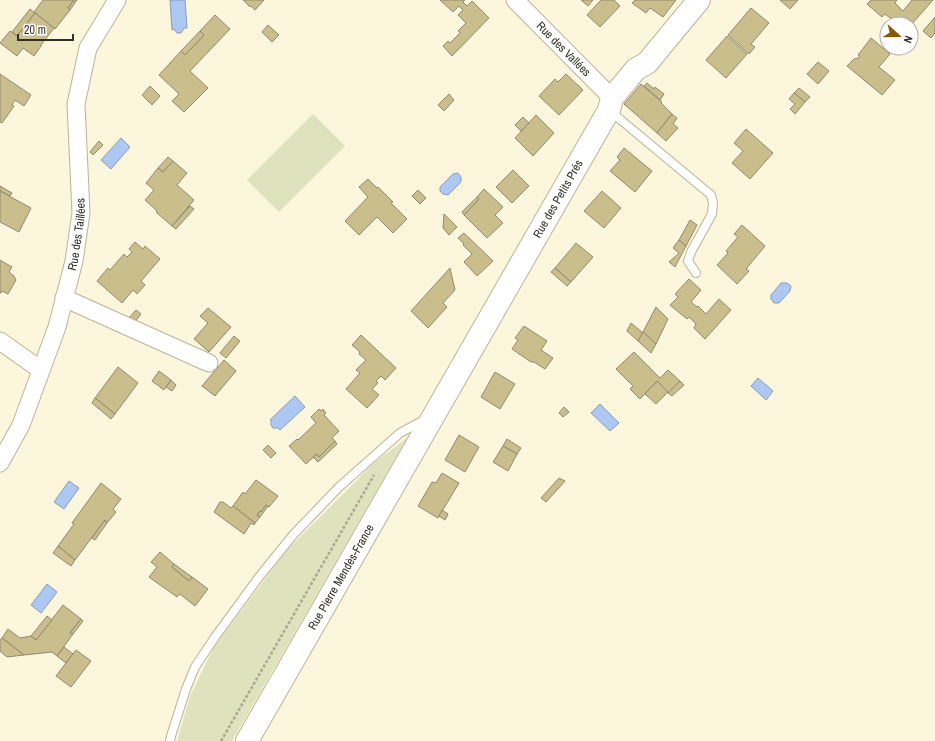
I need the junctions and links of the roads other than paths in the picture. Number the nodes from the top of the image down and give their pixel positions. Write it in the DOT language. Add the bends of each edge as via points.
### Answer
graph roads {
  1 [pos="117,0"];
  2 [pos="516,0"];
  3 [pos="700,0"];
  4 [pos="611,104"];
  5 [pos="696,273"];
  6 [pos="64,298"];
  7 [pos="0,341"];
  8 [pos="209,363"];
  9 [pos="41,370"];
  10 [pos="435,414"];
  11 [pos="0,463"];
  12 [pos="170,741"];
  13 [pos="247,741"];
  1 -- 6 [label="street, Rue des Taillées" via="88,48 76,104 81,213 74,261"];
  2 -- 4 [label="street, Rue des Vallées"];
  3 -- 4 [label="street, Rue des Petits Prés" via="647,63 636,69"];
  4 -- 5 [label="lane" via="711,194 712,214 690,252 688,261"];
  4 -- 10 [label="street, Rue des Petits Prés"];
  6 -- 8 [label="street"];
  6 -- 9 [label="street, Rue des Taillées" via="57,327"];
  7 -- 9 [label="street"];
  9 -- 11 [label="street, Rue des Taillées" via="21,425"];
  10 -- 12 [label="lane" via="400,433 339,487 293,535 241,601 195,667"];
  10 -- 13 [label="street, Rue Pierre Mendès-France"];
}
